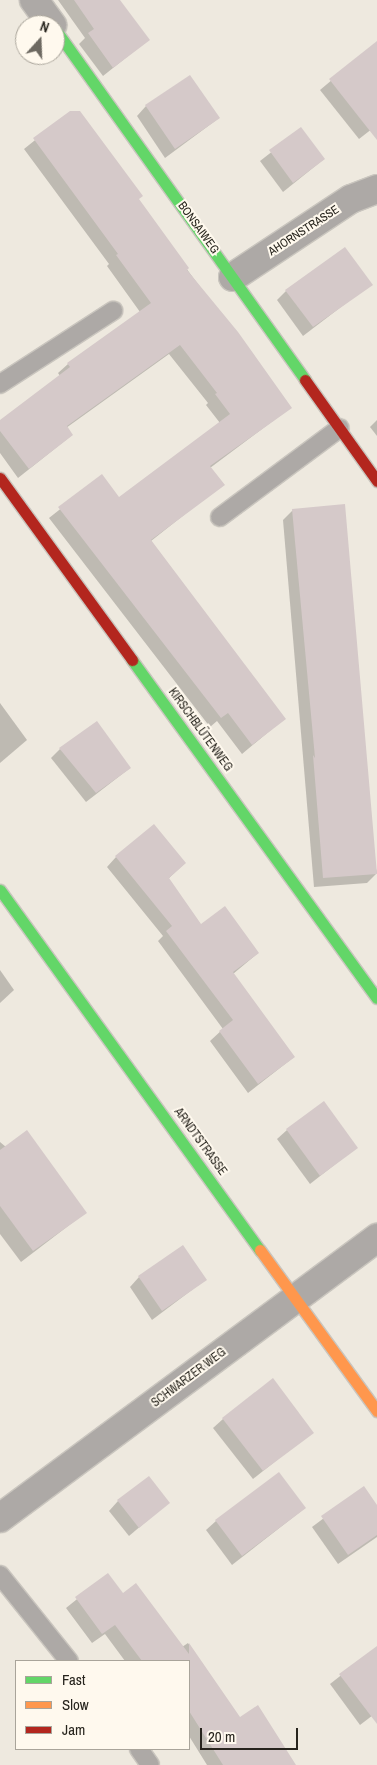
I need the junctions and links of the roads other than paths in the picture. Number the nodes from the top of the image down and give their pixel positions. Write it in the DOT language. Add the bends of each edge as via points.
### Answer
graph roads {
  1 [pos="34,0"];
  2 [pos="45,15"];
  3 [pos="65,43"];
  4 [pos="377,189"];
  5 [pos="234,277"];
  6 [pos="113,311"];
  7 [pos="0,384"];
  8 [pos="340,428"];
  9 [pos="0,478"];
  10 [pos="377,481"];
  11 [pos="220,517"];
  12 [pos="0,890"];
  13 [pos="377,998"];
  14 [pos="377,1238"];
  15 [pos="296,1298"];
  16 [pos="377,1411"];
  17 [pos="0,1518"];
  18 [pos="0,1575"];
  19 [pos="68,1660"];
  20 [pos="140,1750"];
  21 [pos="150,1765"];
  1 -- 2 [label="street"];
  3 -- 5 [label="street, BONSAIWEG"];
  4 -- 5 [label="street, AHORNSTRASSE" via="351,199"];
  5 -- 8 [label="street, BONSAIWEG"];
  6 -- 7 [label="lane"];
  8 -- 10 [label="street, BONSAIWEG"];
  8 -- 11 [label="lane"];
  9 -- 13 [label="street, KIRSCHBLÜTENWEG"];
  12 -- 15 [label="street, ARNDTSTRASSE"];
  14 -- 15 [label="street, SCHWARZER WEG"];
  15 -- 16 [label="street, ARNDTSTRASSE"];
  15 -- 17 [label="street, SCHWARZER WEG"];
  18 -- 19 [label="lane"];
  20 -- 21 [label="lane"];
}
